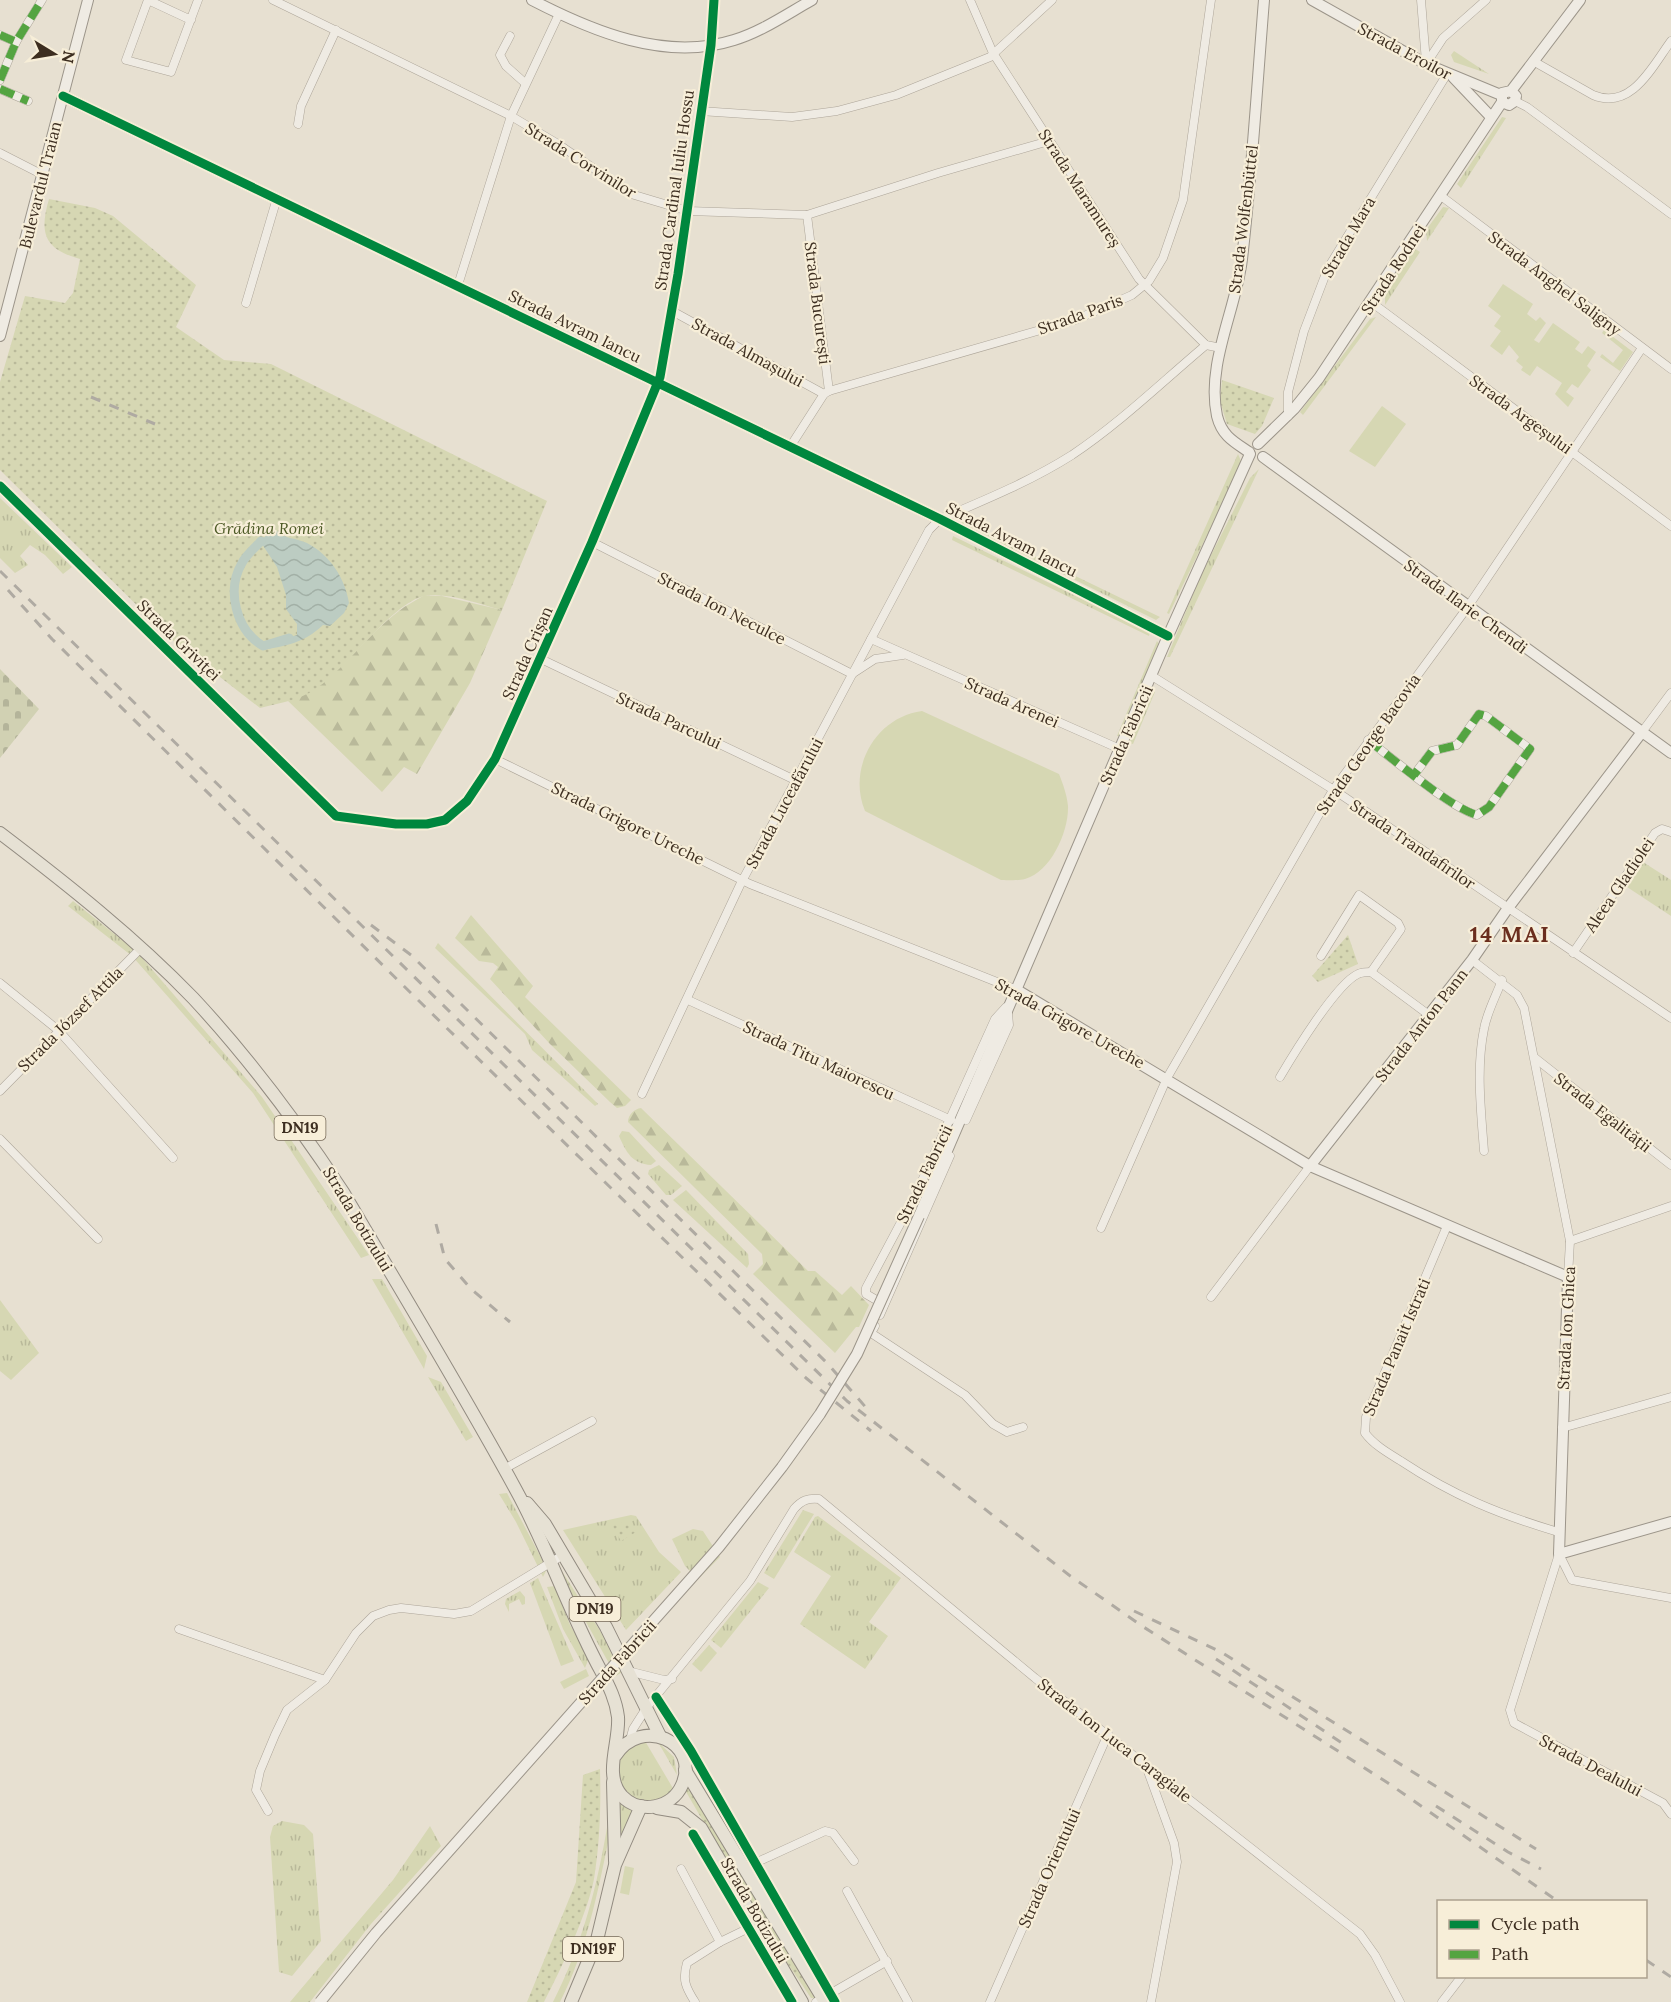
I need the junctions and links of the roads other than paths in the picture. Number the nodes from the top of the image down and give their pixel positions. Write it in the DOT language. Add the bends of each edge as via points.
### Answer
graph roads {
  1 [pos="88,0"];
  2 [pos="198,0"];
  3 [pos="273,0"];
  4 [pos="532,0"];
  5 [pos="714,0"];
  6 [pos="812,0"];
  7 [pos="970,0"];
  8 [pos="1052,0"];
  9 [pos="1211,0"];
  10 [pos="1264,0"];
  11 [pos="1312,0"];
  12 [pos="1421,0"];
  13 [pos="1486,0"];
  14 [pos="1580,0"];
  15 [pos="40,1"];
  16 [pos="559,14"];
  17 [pos="191,20"];
  18 [pos="336,30"];
  19 [pos="0,35"];
  20 [pos="510,36"];
  21 [pos="1671,41"];
  22 [pos="16,42"];
  23 [pos="711,45"];
  24 [pos="993,53"];
  25 [pos="1533,61"];
  26 [pos="1426,64"];
  27 [pos="1450,76"];
  28 [pos="0,80"];
  29 [pos="525,83"];
  30 [pos="0,89"];
  31 [pos="63,96"];
  32 [pos="1507,97"];
  33 [pos="28,101"];
  34 [pos="700,111"];
  35 [pos="511,116"];
  36 [pos="1491,117"];
  37 [pos="298,124"];
  38 [pos="1049,141"];
  39 [pos="0,153"];
  40 [pos="43,175"];
  41 [pos="1441,196"];
  42 [pos="278,198"];
  43 [pos="687,211"];
  44 [pos="1671,214"];
  45 [pos="807,215"];
  46 [pos="458,285"];
  47 [pos="1144,285"];
  48 [pos="1371,302"];
  49 [pos="246,303"];
  50 [pos="672,311"];
  51 [pos="0,336"];
  52 [pos="1206,345"];
  53 [pos="1221,348"];
  54 [pos="1642,348"];
  55 [pos="1671,369"];
  56 [pos="658,383"];
  57 [pos="826,392"];
  58 [pos="1288,416"];
  59 [pos="790,447"];
  60 [pos="1573,451"];
  61 [pos="1254,453"];
  62 [pos="0,486"];
  63 [pos="940,519"];
  64 [pos="1671,526"];
  65 [pos="592,542"];
  66 [pos="1467,608"];
  67 [pos="1168,636"];
  68 [pos="871,639"];
  69 [pos="903,655"];
  70 [pos="541,659"];
  71 [pos="852,674"];
  72 [pos="1152,676"];
  73 [pos="1671,693"];
  74 [pos="1642,732"];
  75 [pos="1368,740"];
  76 [pos="1120,749"];
  77 [pos="1671,753"];
  78 [pos="495,759"];
  79 [pos="1414,775"];
  80 [pos="797,781"];
  81 [pos="1333,790"];
  82 [pos="336,816"];
  83 [pos="0,832"];
  84 [pos="1671,832"];
  85 [pos="743,879"];
  86 [pos="1508,908"];
  87 [pos="141,948"];
  88 [pos="1574,953"];
  89 [pos="1321,956"];
  90 [pos="1472,960"];
  91 [pos="1371,972"];
  92 [pos="1502,980"];
  93 [pos="0,983"];
  94 [pos="1017,990"];
  95 [pos="688,1000"];
  96 [pos="1008,1005"];
  97 [pos="1429,1015"];
  98 [pos="1671,1018"];
  99 [pos="58,1030"];
  100 [pos="1535,1059"];
  101 [pos="1280,1077"];
  102 [pos="1167,1078"];
  103 [pos="0,1091"];
  104 [pos="642,1094"];
  105 [pos="951,1120"];
  106 [pos="0,1139"];
  107 [pos="1484,1151"];
  108 [pos="173,1158"];
  109 [pos="1671,1165"];
  110 [pos="1310,1166"];
  111 [pos="1671,1206"];
  112 [pos="1447,1226"];
  113 [pos="1101,1228"];
  114 [pos="98,1239"];
  115 [pos="1570,1241"];
  116 [pos="1568,1278"];
  117 [pos="1211,1297"];
  118 [pos="888,1298"];
  119 [pos="1671,1397"];
  120 [pos="592,1421"];
  121 [pos="1023,1428"];
  122 [pos="1562,1428"];
  123 [pos="504,1469"];
  124 [pos="517,1491"];
  125 [pos="1671,1522"];
  126 [pos="1558,1532"];
  127 [pos="1559,1554"];
  128 [pos="563,1555"];
  129 [pos="550,1562"];
  130 [pos="1671,1598"];
  131 [pos="179,1629"];
  132 [pos="628,1671"];
  133 [pos="672,1679"];
  134 [pos="325,1680"];
  135 [pos="656,1697"];
  136 [pos="647,1707"];
  137 [pos="1511,1717"];
  138 [pos="1108,1734"];
  139 [pos="660,1736"];
  140 [pos="630,1740"];
  141 [pos="615,1756"];
  142 [pos="1146,1764"];
  143 [pos="685,1770"];
  144 [pos="613,1778"];
  145 [pos="647,1807"];
  146 [pos="268,1811"];
  147 [pos="1671,1814"];
  148 [pos="693,1834"];
  149 [pos="854,1861"];
  150 [pos="615,1865"];
  151 [pos="751,1865"];
  152 [pos="681,1869"];
  153 [pos="846,1891"];
  154 [pos="749,1928"];
  155 [pos="720,1942"];
  156 [pos="887,1961"];
  157 [pos="1461,1978"];
  158 [pos="825,2000"];
  159 [pos="320,2002"];
  160 [pos="571,2002"];
  161 [pos="694,2002"];
  162 [pos="792,2002"];
  163 [pos="802,2002"];
  164 [pos="908,2002"];
  165 [pos="990,2002"];
  166 [pos="1151,2002"];
  167 [pos="1400,2002"];
  168 [pos="1442,2002"];
  1 -- 31 [label="street, Bulevardul Traian"];
  2 -- 17 [label="street"];
  3 -- 18 [label="street, Strada Corvinilor"];
  4 -- 16 [label="street"];
  5 -- 23 [label="street, Strada Cardinal Iuliu Hossu"];
  6 -- 23 [label="street" via="750,34"];
  7 -- 24 [label="street, Strada Maramureș"];
  8 -- 24 [label="street"];
  9 -- 47 [label="street, Strada Paris" via="1183,200 1163,258"];
  10 -- 53 [label="street, Strada Wolfenbüttel" via="1242,261"];
  11 -- 26 [label="street, Strada Eroilor"];
  12 -- 26 [label="street"];
  13 -- 26 [label="street" via="1443,38"];
  14 -- 25 [label="street, Strada Rodnei"];
  15 -- 22 [label="street"];
  16 -- 23 [label="street" via="631,42"];
  16 -- 29 [label="street"];
  17 -- 17 [label="street" via="171,72 126,60 148,0"];
  18 -- 35 [label="street, Strada Corvinilor"];
  18 -- 37 [label="street" via="301,106"];
  19 -- 22 [label="street"];
  20 -- 29 [label="street" via="500,55"];
  21 -- 25 [label="street" via="1636,87 1618,99 1593,95"];
  22 -- 28 [label="street"];
  23 -- 34 [label="street, Strada Cardinal Iuliu Hossu"];
  24 -- 34 [label="street" via="896,95 837,111 792,117"];
  24 -- 38 [label="street, Strada Maramureș"];
  25 -- 32 [label="street, Strada Rodnei"];
  26 -- 27 [label="street, Strada Eroilor"];
  27 -- 32 [label="street, Strada Eroilor"];
  27 -- 36 [label="street"];
  27 -- 58 [label="street, Strada Mara" via="1328,267 1304,331 1288,392"];
  29 -- 35 [label="street"];
  30 -- 33 [label="street"];
  31 -- 40 [label="street, Bulevardul Traian"];
  31 -- 42 [label="street, Strada Avram Iancu"];
  32 -- 36 [label="street, Strada Rodnei"];
  32 -- 44 [label="street" via="1527,107"];
  34 -- 43 [label="street, Strada Cardinal Iuliu Hossu"];
  35 -- 43 [label="street, Strada Corvinilor" via="631,194"];
  35 -- 46 [label="street"];
  36 -- 41 [label="street, Strada Rodnei"];
  38 -- 45 [label="street, Strada Corvinilor"];
  38 -- 47 [label="street, Strada Maramureș"];
  39 -- 40 [label="street"];
  40 -- 51 [label="street, Bulevardul Traian"];
  41 -- 48 [label="street, Strada Rodnei"];
  41 -- 54 [label="street, Strada Anghel Saligny"];
  42 -- 46 [label="street, Strada Avram Iancu"];
  42 -- 49 [label="street"];
  43 -- 45 [label="street, Strada Corvinilor"];
  43 -- 50 [label="street, Strada Cardinal Iuliu Hossu"];
  45 -- 57 [label="street, Strada București"];
  46 -- 56 [label="street, Strada Avram Iancu"];
  47 -- 52 [label="street, Strada Maramureș"];
  47 -- 57 [label="street, Strada Paris" via="1132,295 1075,320"];
  48 -- 58 [label="street, Strada Rodnei"];
  48 -- 60 [label="street, Strada Argeșului"];
  50 -- 56 [label="street, Strada Cardinal Iuliu Hossu"];
  50 -- 57 [label="street, Strada Almașului"];
  52 -- 53 [label="street"];
  52 -- 63 [label="street" via="1073,454 1040,474"];
  53 -- 61 [label="street, Strada Wolfenbüttel" via="1216,408 1219,423 1226,435"];
  54 -- 55 [label="street, Strada Anghel Saligny"];
  54 -- 60 [label="street, Strada George Bacovia"];
  56 -- 59 [label="street, Strada Avram Iancu"];
  56 -- 65 [label="street, Strada Crișan"];
  57 -- 59 [label="street"];
  58 -- 61 [label="street, Strada Rodnei"];
  59 -- 63 [label="street, Strada Avram Iancu"];
  60 -- 64 [label="street, Strada Argeșului"];
  60 -- 66 [label="street, Strada George Bacovia"];
  61 -- 66 [label="street, Strada Ilarie Chendi"];
  61 -- 67 [label="street, Strada Fabricii"];
  62 -- 82 [label="street, Strada Griviței"];
  63 -- 67 [label="street, Strada Avram Iancu"];
  63 -- 68 [label="street, Strada Luceafărului" via="929,530"];
  65 -- 70 [label="street, Strada Crișan"];
  65 -- 71 [label="street, Strada Ion Neculce"];
  66 -- 74 [label="street, Strada Ilarie Chendi"];
  66 -- 75 [label="street, Strada George Bacovia"];
  67 -- 72 [label="street, Strada Fabricii"];
  68 -- 69 [label="street, Strada Arenei"];
  68 -- 71 [label="street, Strada Luceafărului"];
  69 -- 71 [label="street" via="875,660"];
  69 -- 76 [label="street, Strada Arenei"];
  70 -- 78 [label="street, Strada Crișan"];
  70 -- 80 [label="street, Strada Parcului"];
  71 -- 80 [label="street, Strada Luceafărului"];
  72 -- 76 [label="street, Strada Fabricii"];
  72 -- 81 [label="street, Strada Trandafirilor"];
  73 -- 74 [label="street, Strada Anton Pann"];
  74 -- 77 [label="street, Strada Ilarie Chendi"];
  74 -- 86 [label="street, Strada Anton Pann"];
  75 -- 79 [label="street"];
  75 -- 81 [label="street, Strada George Bacovia"];
  76 -- 94 [label="street, Strada Fabricii"];
  78 -- 82 [label="street, Strada Crișan" via="467,801 445,820 396,824"];
  78 -- 85 [label="street, Strada Grigore Ureche"];
  79 -- 79 [label="street" via="1464,811 1477,815 1489,807 1530,749 1479,714 1456,745 1431,751"];
  80 -- 85 [label="street, Strada Luceafărului"];
  81 -- 86 [label="street, Strada Trandafirilor"];
  81 -- 102 [label="street, Strada George Bacovia"];
  83 -- 87 [label="main road, Strada Botizului / DN19"];
  84 -- 88 [label="street, Aleea Gladiolei" via="1662,829 1655,833"];
  85 -- 94 [label="street, Strada Grigore Ureche"];
  85 -- 95 [label="street, Strada Luceafărului"];
  86 -- 88 [label="street, Strada Trandafirilor"];
  86 -- 90 [label="street, Strada Anton Pann"];
  87 -- 99 [label="street, Strada József Attila"];
  87 -- 123 [label="main road, Strada Botizului / DN19" via="194,999 246,1059 315,1150"];
  88 -- 98 [label="street, Strada Trandafirilor"];
  89 -- 91 [label="street" via="1359,895 1401,929"];
  90 -- 92 [label="street, Strada Ion Ghica"];
  90 -- 97 [label="street, Strada Anton Pann"];
  91 -- 97 [label="street"];
  91 -- 101 [label="street" via="1351,978 1292,1055"];
  92 -- 100 [label="street, Strada Ion Ghica" via="1517,994 1524,1008"];
  92 -- 107 [label="street" via="1484,1026 1481,1049"];
  93 -- 99 [label="street"];
  94 -- 96 [label="street, Strada Fabricii"];
  94 -- 102 [label="street, Strada Grigore Ureche"];
  95 -- 104 [label="street, Strada Luceafărului"];
  95 -- 105 [label="street, Strada Titu Maiorescu"];
  96 -- 105 [label="street, Strada Fabricii" via="995,1019"];
  96 -- 118 [label="street, Strada Fabricii" via="1009,1025"];
  96 -- 159 [label="street, Strada Fabricii, bridge" via="857,1354 820,1414 719,1547 376,1933"];
  97 -- 110 [label="street, Strada Anton Pann"];
  99 -- 103 [label="street, Strada József Attila"];
  99 -- 108 [label="street"];
  100 -- 109 [label="street, Strada Egalității"];
  100 -- 115 [label="street, Strada Ion Ghica"];
  102 -- 110 [label="street, Strada Grigore Ureche"];
  102 -- 113 [label="street, Strada George Bacovia"];
  105 -- 118 [label="street, Strada Fabricii" via="866,1288 866,1294 878,1301"];
  106 -- 114 [label="street"];
  110 -- 112 [label="street, Strada Grigore Ureche"];
  110 -- 117 [label="street, Strada Anton Pann"];
  111 -- 115 [label="street"];
  112 -- 116 [label="street, Strada Grigore Ureche"];
  112 -- 126 [label="street, Strada Panait Istrati" via="1366,1418 1365,1433 1375,1444 1442,1488 1504,1516"];
  115 -- 116 [label="street, Strada Ion Ghica"];
  116 -- 122 [label="street, Strada Ion Ghica"];
  118 -- 121 [label="street" via="871,1333 965,1395 993,1424 1006,1432"];
  119 -- 122 [label="street"];
  120 -- 123 [label="street"];
  122 -- 126 [label="street, Strada Ion Ghica"];
  123 -- 124 [label="main road, Strada Botizului / DN19"];
  124 -- 128 [label="main road, Strada Botizului / DN19" via="545,1524"];
  124 -- 129 [label="main road, Strada Botizului / DN19"];
  125 -- 127 [label="street"];
  126 -- 127 [label="street, Strada Ion Ghica"];
  127 -- 130 [label="street" via="1572,1580"];
  127 -- 137 [label="street, Strada Ion Ghica"];
  128 -- 129 [label="street"];
  128 -- 132 [label="main road, Strada Botizului / DN19"];
  129 -- 134 [label="street" via="471,1611 454,1614 401,1608 373,1616 356,1633"];
  129 -- 141 [label="main road, Strada Botizului / DN19" via="613,1696 618,1719"];
  131 -- 134 [label="street"];
  132 -- 133 [label="street, Strada Fabricii"];
  132 -- 136 [label="main road, Strada Botizului / DN19"];
  133 -- 135 [label="street"];
  133 -- 138 [label="street, Strada Ion Luca Caragiale" via="750,1581 800,1501 819,1499"];
  134 -- 146 [label="street" via="287,1710 275,1735 256,1790"];
  135 -- 136 [label="street"];
  135 -- 151 [label="street" via="691,1750"];
  136 -- 139 [label="main road, Strada Botizului / DN19"];
  136 -- 140 [label="street"];
  137 -- 147 [label="street, Strada Dealului" via="1514,1723 1662,1803"];
  138 -- 142 [label="street, Strada Ion Luca Caragiale"];
  138 -- 165 [label="street, Strada Orientului"];
  139 -- 140 [label="main road" via="649,1734"];
  139 -- 143 [label="main road, Strada Botizului / DN19" via="678,1749"];
  140 -- 141 [label="main road"];
  141 -- 144 [label="main road, Strada Botizului / DN19"];
  142 -- 166 [label="street" via="1177,1862"];
  142 -- 167 [label="street, Strada Ion Luca Caragiale" via="1360,1934 1376,1955"];
  143 -- 145 [label="main road" via="674,1797"];
  143 -- 151 [label="main road, Strada Botizului / DN19"];
  144 -- 145 [label="main road, Strada Botizului" via="623,1796"];
  144 -- 150 [label="main road, DN19F"];
  145 -- 150 [label="main road, DN19F"];
  145 -- 163 [label="main road, Strada Botizului" via="681,1812 701,1828"];
  148 -- 154 [label="street, Strada Botizului"];
  149 -- 151 [label="street" via="839,1839 825,1831"];
  150 -- 160 [label="main road, DN19F" via="597,1940"];
  151 -- 158 [label="main road, Strada Botizului / DN19"];
  152 -- 155 [label="street"];
  153 -- 156 [label="street"];
  154 -- 155 [label="street"];
  154 -- 162 [label="street, Strada Botizului"];
  155 -- 161 [label="street" via="687,1963 685,1986"];
  156 -- 158 [label="street"];
  156 -- 164 [label="street"];
  157 -- 168 [label="street"];
}
